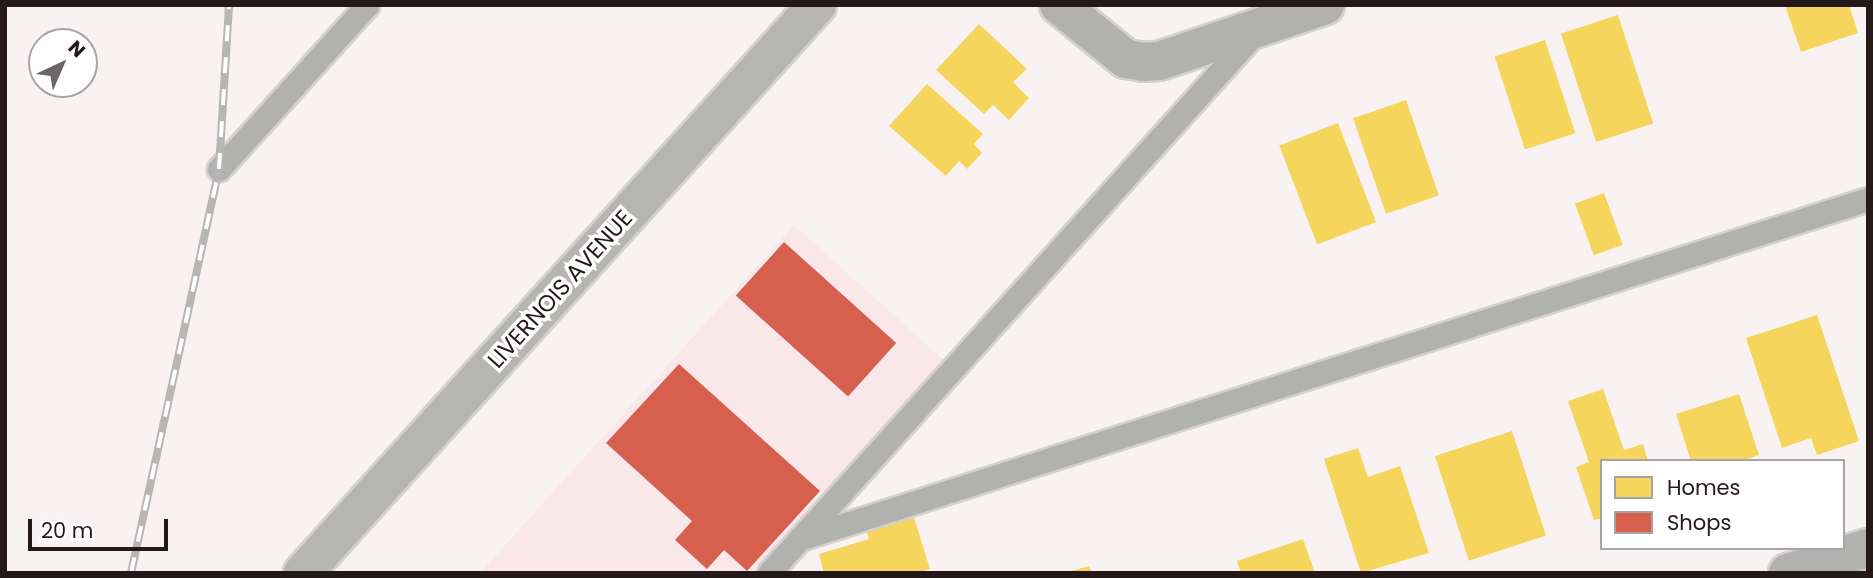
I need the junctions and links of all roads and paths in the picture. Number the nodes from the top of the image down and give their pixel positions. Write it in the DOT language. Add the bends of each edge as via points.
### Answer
graph roads {
  1 [pos="367,5"];
  2 [pos="817,5"];
  3 [pos="1059,5"];
  4 [pos="1325,5"];
  5 [pos="1281,17"];
  6 [pos="219,169"];
  7 [pos="1868,199"];
  8 [pos="799,539"];
  9 [pos="1868,548"];
  10 [pos="303,573"];
  11 [pos="769,573"];
  12 [pos="1788,573"];
  1 -- 6 [label="lane"];
  2 -- 10 [label="main road, LIVERNOIS AVENUE"];
  3 -- 5 [label="street" via="1126,60 1144,62 1159,61"];
  4 -- 5 [label="street"];
  5 -- 8 [label="lane"];
  7 -- 8 [label="lane"];
  8 -- 11 [label="lane"];
  9 -- 12 [label="street"];
}
